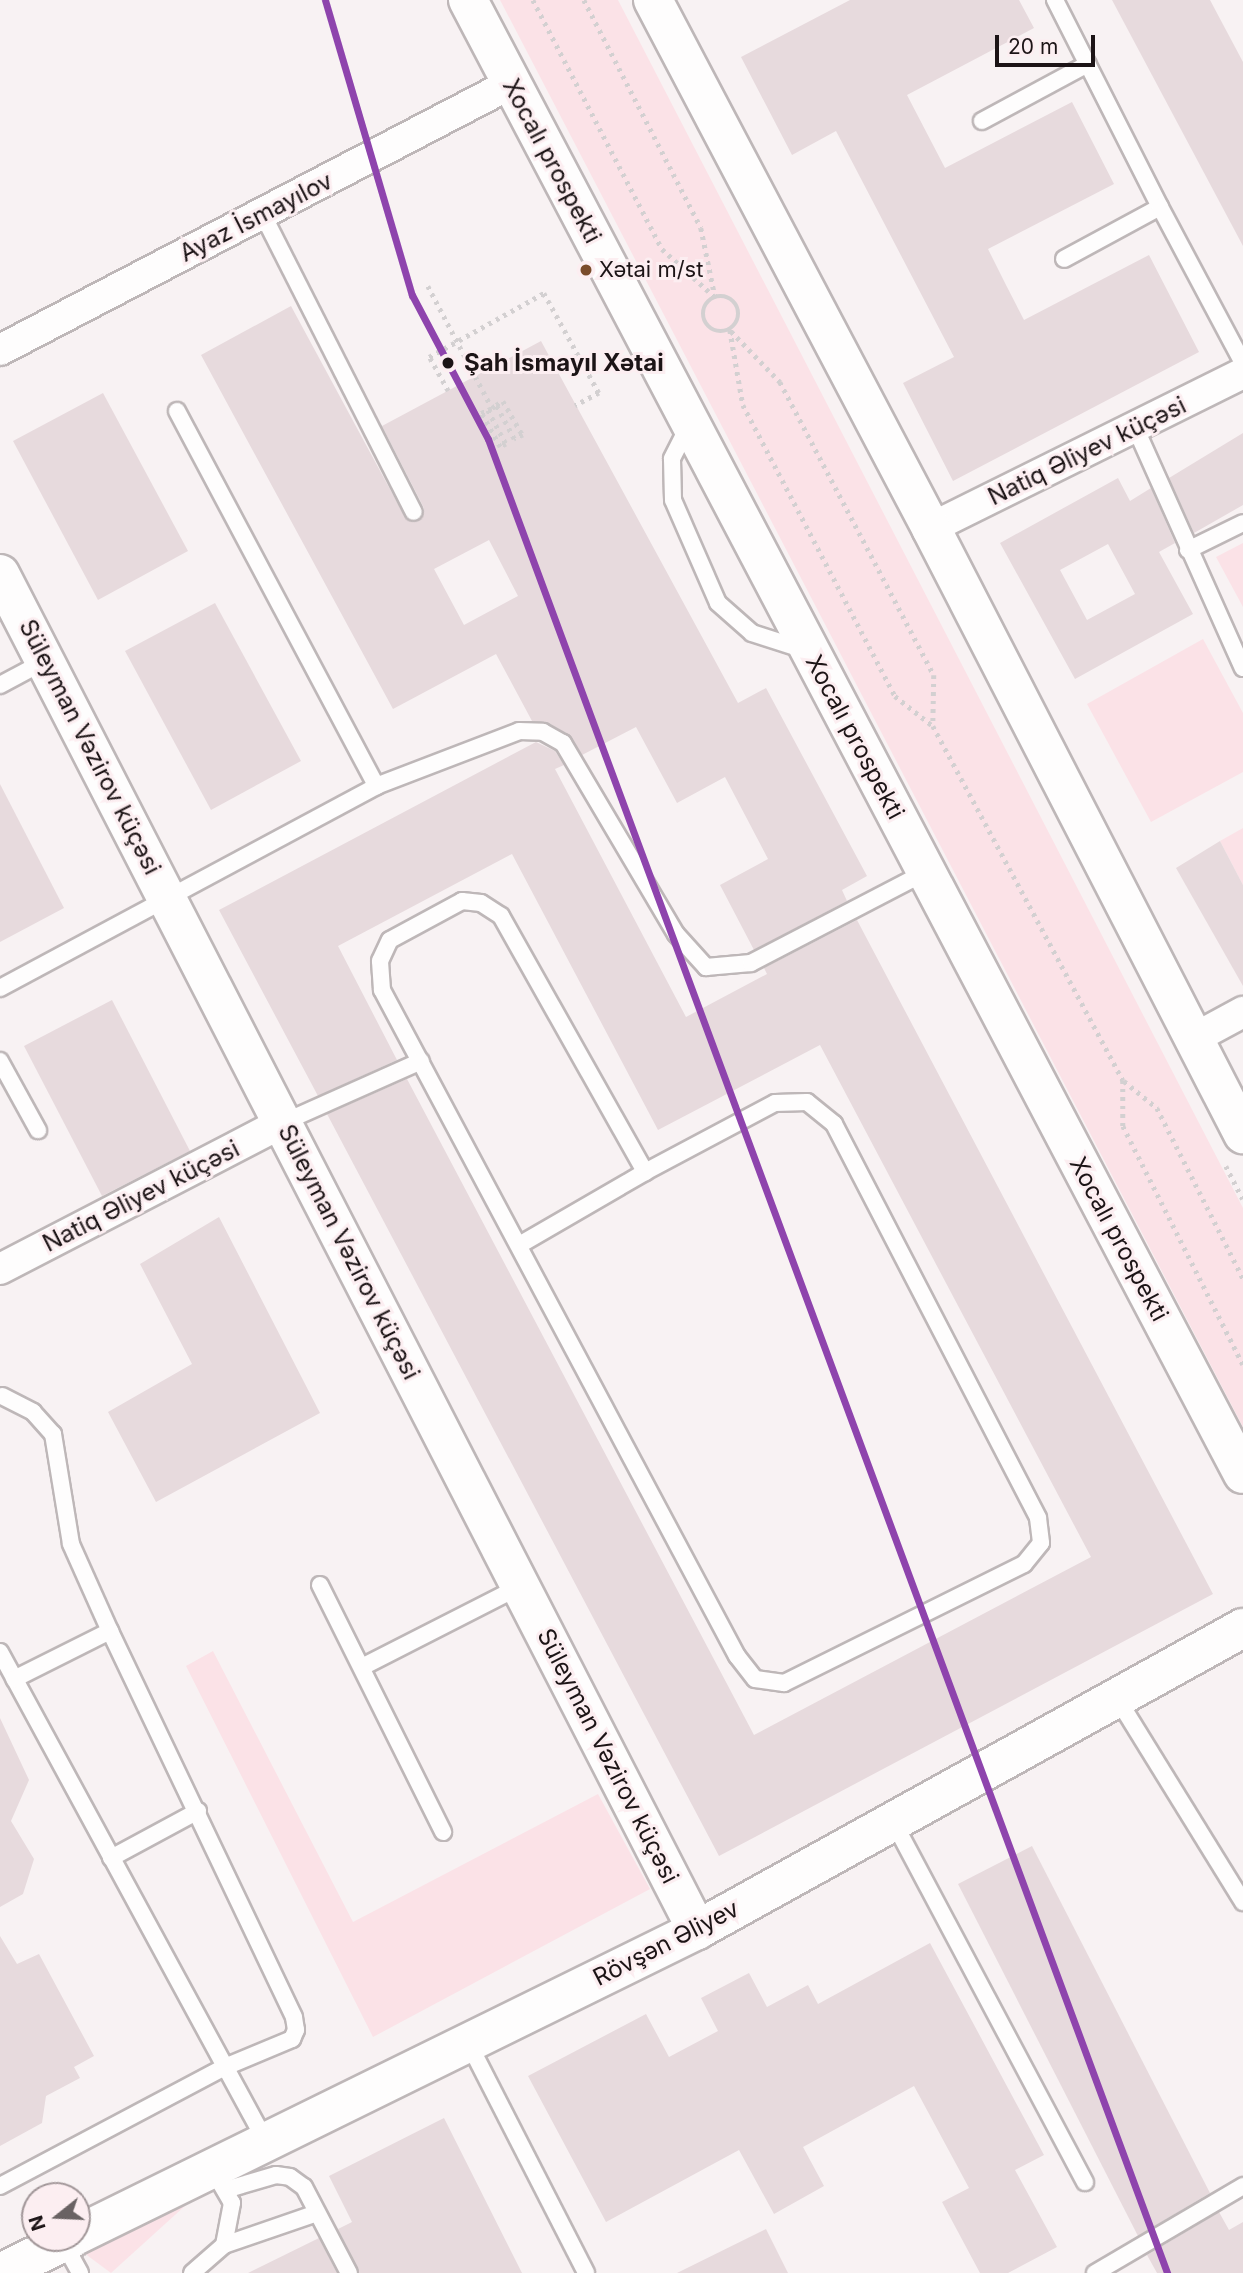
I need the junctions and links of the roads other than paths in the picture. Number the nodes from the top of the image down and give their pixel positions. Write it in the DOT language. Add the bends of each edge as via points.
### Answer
graph roads {
  1 [pos="468,0"];
  2 [pos="653,0"];
  3 [pos="1055,0"];
  4 [pos="1088,64"];
  5 [pos="512,83"];
  6 [pos="982,121"];
  7 [pos="1160,207"];
  8 [pos="262,213"];
  9 [pos="1064,259"];
  10 [pos="0,350"];
  11 [pos="1243,363"];
  12 [pos="1243,373"];
  13 [pos="177,411"];
  14 [pos="690,423"];
  15 [pos="1135,427"];
  16 [pos="414,512"];
  17 [pos="1243,523"];
  18 [pos="932,528"];
  19 [pos="1188,551"];
  20 [pos="0,574"];
  21 [pos="810,652"];
  22 [pos="45,661"];
  23 [pos="1243,668"];
  24 [pos="0,685"];
  25 [pos="376,786"];
  26 [pos="926,872"];
  27 [pos="167,897"];
  28 [pos="0,988"];
  29 [pos="1243,1012"];
  30 [pos="1193,1039"];
  31 [pos="0,1061"];
  32 [pos="421,1061"];
  33 [pos="282,1123"];
  34 [pos="38,1130"];
  35 [pos="1243,1134"];
  36 [pos="645,1171"];
  37 [pos="521,1244"];
  38 [pos="0,1269"];
  39 [pos="2,1396"];
  40 [pos="1243,1474"];
  41 [pos="320,1585"];
  42 [pos="521,1586"];
  43 [pos="1243,1628"];
  44 [pos="110,1631"];
  45 [pos="0,1652"];
  46 [pos="362,1667"];
  47 [pos="14,1679"];
  48 [pos="1117,1698"];
  49 [pos="198,1811"];
  50 [pos="893,1821"];
  51 [pos="443,1832"];
  52 [pos="111,1858"];
  53 [pos="1243,1902"];
  54 [pos="697,1930"];
  55 [pos="468,2042"];
  56 [pos="225,2067"];
  57 [pos="265,2140"];
  58 [pos="219,2179"];
  59 [pos="1085,2182"];
  60 [pos="0,2186"];
  61 [pos="1243,2186"];
  62 [pos="317,2213"];
  63 [pos="91,2239"];
  64 [pos="224,2245"];
  65 [pos="59,2252"];
  66 [pos="0,2273"];
  67 [pos="192,2273"];
  68 [pos="349,2273"];
  69 [pos="586,2273"];
  70 [pos="1096,2273"];
  1 -- 5 [label="main road, Xocalı prospekti"];
  2 -- 18 [label="main road"];
  3 -- 4 [label="lane"];
  4 -- 6 [label="lane"];
  4 -- 7 [label="lane"];
  5 -- 8 [label="street, Ayaz İsmayılov"];
  5 -- 14 [label="main road, Xocalı prospekti"];
  7 -- 9 [label="lane"];
  7 -- 11 [label="lane"];
  8 -- 10 [label="street, Ayaz İsmayılov"];
  8 -- 16 [label="lane"];
  12 -- 15 [label="street, Natiq Əliyev küçəsi"];
  13 -- 25 [label="lane"];
  14 -- 21 [label="main road, Xocalı prospekti"];
  14 -- 21 [label="lane" via="672,459 673,500 719,603 752,633"];
  15 -- 18 [label="street, Natiq Əliyev küçəsi"];
  15 -- 19 [label="lane"];
  17 -- 19 [label="lane"];
  18 -- 30 [label="main road"];
  19 -- 23 [label="lane"];
  20 -- 22 [label="main road, Süleyman Vəzirov küçəsi"];
  21 -- 26 [label="main road, Xocalı prospekti"];
  22 -- 24 [label="lane"];
  22 -- 27 [label="main road, Süleyman Vəzirov küçəsi"];
  25 -- 26 [label="lane" via="519,731 543,733 563,743 676,934 706,967 751,963"];
  25 -- 27 [label="lane"];
  26 -- 40 [label="main road, Xocalı prospekti"];
  27 -- 28 [label="lane"];
  27 -- 33 [label="main road, Süleyman Vəzirov küçəsi"];
  29 -- 30 [label="street"];
  30 -- 35 [label="main road"];
  31 -- 34 [label="lane"];
  32 -- 33 [label="lane"];
  32 -- 36 [label="lane" via="382,990 380,961 390,940 461,901 481,903 501,916"];
  32 -- 37 [label="lane"];
  33 -- 38 [label="street, Natiq Əliyev küçəsi"];
  33 -- 42 [label="main road, Süleyman Vəzirov küçəsi"];
  36 -- 37 [label="lane"];
  36 -- 37 [label="lane" via="775,1103 807,1102 834,1124 1038,1518 1041,1543 1024,1564 784,1683 755,1679 737,1656"];
  39 -- 44 [label="lane" via="33,1412 53,1434 71,1544"];
  41 -- 46 [label="lane"];
  42 -- 46 [label="lane"];
  42 -- 54 [label="main road, Süleyman Vəzirov küçəsi"];
  43 -- 48 [label="main road, Rövşən Əliyev"];
  44 -- 47 [label="lane"];
  44 -- 49 [label="lane"];
  45 -- 47 [label="lane"];
  46 -- 51 [label="lane"];
  47 -- 52 [label="lane"];
  48 -- 50 [label="main road, Rövşən Əliyev"];
  48 -- 53 [label="lane"];
  49 -- 52 [label="lane"];
  49 -- 56 [label="lane" via="296,2030 292,2039"];
  50 -- 54 [label="main road, Rövşən Əliyev"];
  50 -- 59 [label="lane"];
  52 -- 56 [label="lane"];
  54 -- 55 [label="main road, Rövşən Əliyev"];
  55 -- 57 [label="main road, Rövşən Əliyev"];
  55 -- 69 [label="lane"];
  56 -- 57 [label="lane"];
  56 -- 60 [label="lane"];
  57 -- 58 [label="main road, Rövşən Əliyev"];
  58 -- 62 [label="lane" via="290,2177 304,2187"];
  58 -- 63 [label="main road, Rövşən Əliyev"];
  58 -- 64 [label="lane" via="232,2203"];
  61 -- 70 [label="lane"];
  62 -- 64 [label="lane"];
  62 -- 68 [label="lane"];
  64 -- 67 [label="lane"];
  65 -- 66 [label="main road, Rövşən Əliyev"];
}
